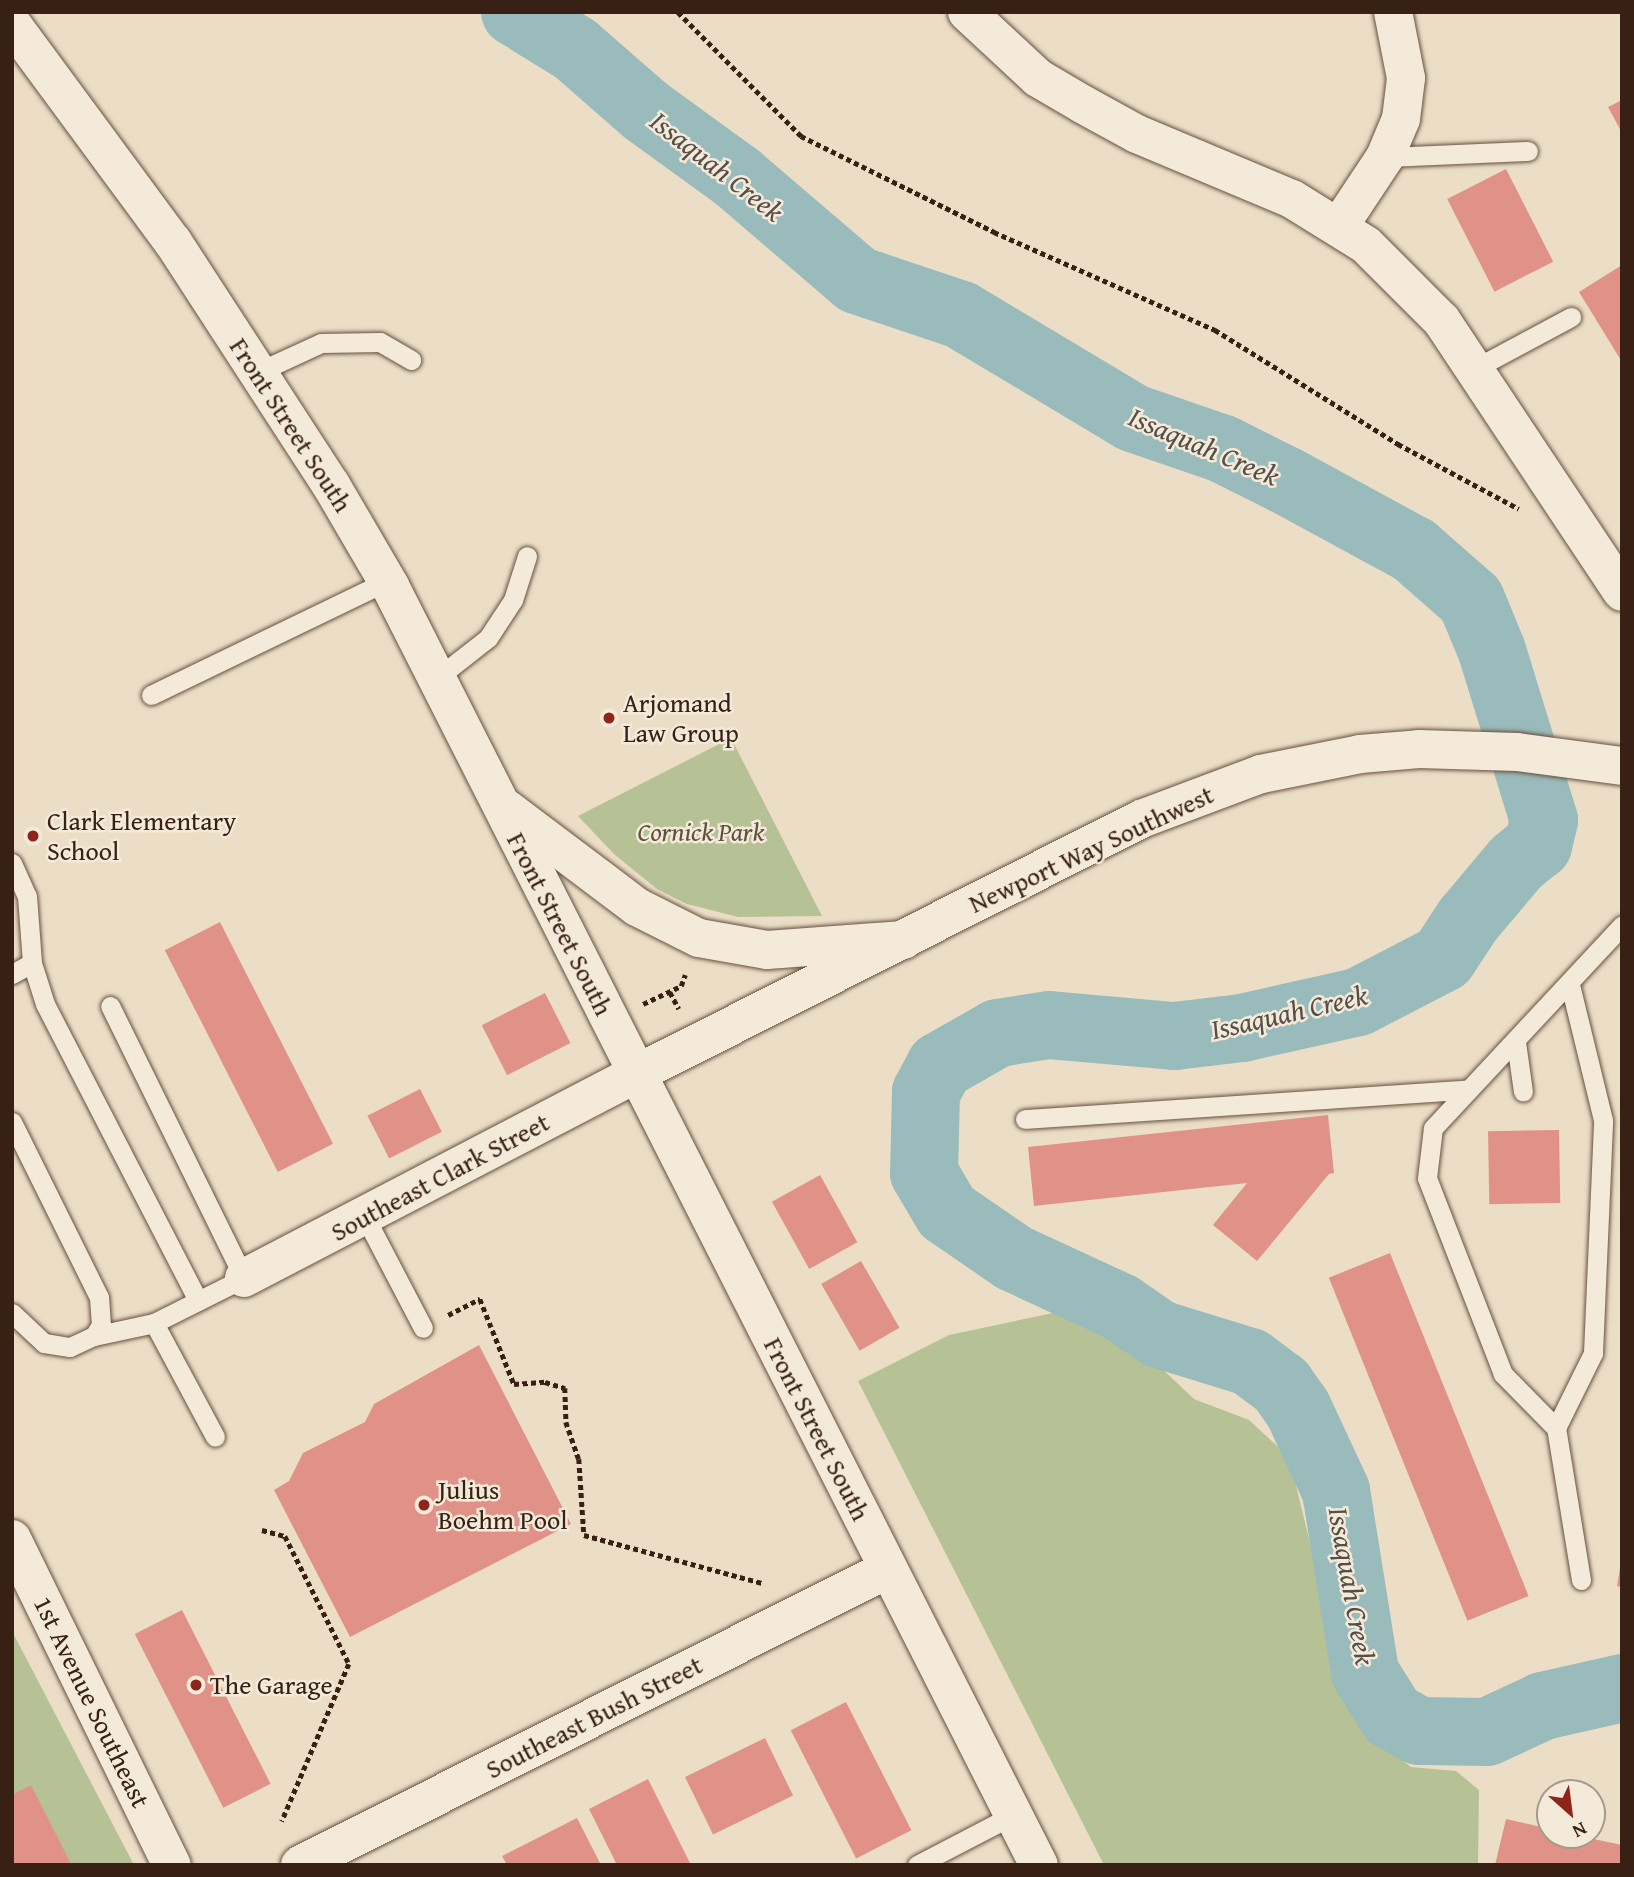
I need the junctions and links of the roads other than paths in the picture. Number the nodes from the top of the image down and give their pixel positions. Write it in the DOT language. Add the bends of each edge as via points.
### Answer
graph roads {
  1 [pos="967,12"];
  2 [pos="1393,12"];
  3 [pos="12,24"];
  4 [pos="1528,151"];
  5 [pos="1385,157"];
  6 [pos="1340,225"];
  7 [pos="1571,317"];
  8 [pos="411,360"];
  9 [pos="1476,368"];
  10 [pos="258,372"];
  11 [pos="527,556"];
  12 [pos="387,581"];
  13 [pos="1622,592"];
  14 [pos="437,678"];
  15 [pos="150,695"];
  16 [pos="1622,766"];
  17 [pos="501,805"];
  18 [pos="12,863"];
  19 [pos="1622,925"];
  20 [pos="904,940"];
  21 [pos="32,963"];
  22 [pos="12,974"];
  23 [pos="1570,985"];
  24 [pos="110,1006"];
  25 [pos="1516,1042"];
  26 [pos="635,1074"];
  27 [pos="1466,1090"];
  28 [pos="1523,1092"];
  29 [pos="1025,1119"];
  30 [pos="12,1122"];
  31 [pos="365,1217"];
  32 [pos="244,1278"];
  33 [pos="198,1301"];
  34 [pos="12,1313"];
  35 [pos="154,1323"];
  36 [pos="424,1328"];
  37 [pos="94,1336"];
  38 [pos="1556,1429"];
  39 [pos="215,1437"];
  40 [pos="12,1539"];
  41 [pos="888,1569"];
  42 [pos="1581,1580"];
  43 [pos="1013,1815"];
  44 [pos="920,1864"];
  45 [pos="172,1865"];
  46 [pos="300,1865"];
  47 [pos="1039,1865"];
  1 -- 6 [label="street" via="1038,78 1084,105"];
  2 -- 5 [label="street" via="1406,78 1401,119"];
  3 -- 10 [label="street, Front Street South" via="173,242"];
  4 -- 5 [label="lane"];
  5 -- 6 [label="street"];
  6 -- 9 [label="street" via="1402,278"];
  7 -- 9 [label="lane"];
  8 -- 10 [label="lane" via="380,342 321,342"];
  9 -- 13 [label="street"];
  10 -- 12 [label="street, Front Street South"];
  11 -- 14 [label="lane" via="513,600 488,638"];
  12 -- 14 [label="street, Front Street South"];
  12 -- 15 [label="lane"];
  14 -- 17 [label="street, Front Street South"];
  16 -- 20 [label="street, Newport Way Southwest" via="1471,749 1360,754 1261,774 1162,810"];
  17 -- 20 [label="street" via="637,906 699,938 767,950"];
  17 -- 26 [label="street, Front Street South"];
  18 -- 21 [label="lane" via="27,897"];
  19 -- 23 [label="lane"];
  20 -- 26 [label="street, Newport Way Southwest"];
  21 -- 22 [label="lane"];
  21 -- 33 [label="lane" via="45,1004"];
  23 -- 25 [label="lane"];
  23 -- 38 [label="lane" via="1603,1120 1593,1353"];
  24 -- 32 [label="lane"];
  25 -- 27 [label="lane"];
  25 -- 28 [label="lane"];
  26 -- 31 [label="street, Southeast Clark Street"];
  26 -- 41 [label="street, Front Street South"];
  27 -- 29 [label="lane"];
  27 -- 38 [label="lane" via="1433,1128 1427,1178 1503,1374"];
  30 -- 37 [label="lane" via="99,1297 101,1325"];
  31 -- 32 [label="street, Southeast Clark Street"];
  31 -- 36 [label="lane"];
  32 -- 33 [label="lane"];
  33 -- 35 [label="lane"];
  34 -- 37 [label="lane" via="44,1343 70,1348"];
  35 -- 37 [label="lane"];
  35 -- 39 [label="lane"];
  38 -- 42 [label="lane"];
  40 -- 45 [label="street, 1st Avenue Southeast"];
  41 -- 43 [label="street, Front Street South"];
  41 -- 46 [label="street, Southeast Bush Street"];
  43 -- 44 [label="lane"];
  43 -- 47 [label="street, Front Street South"];
}
